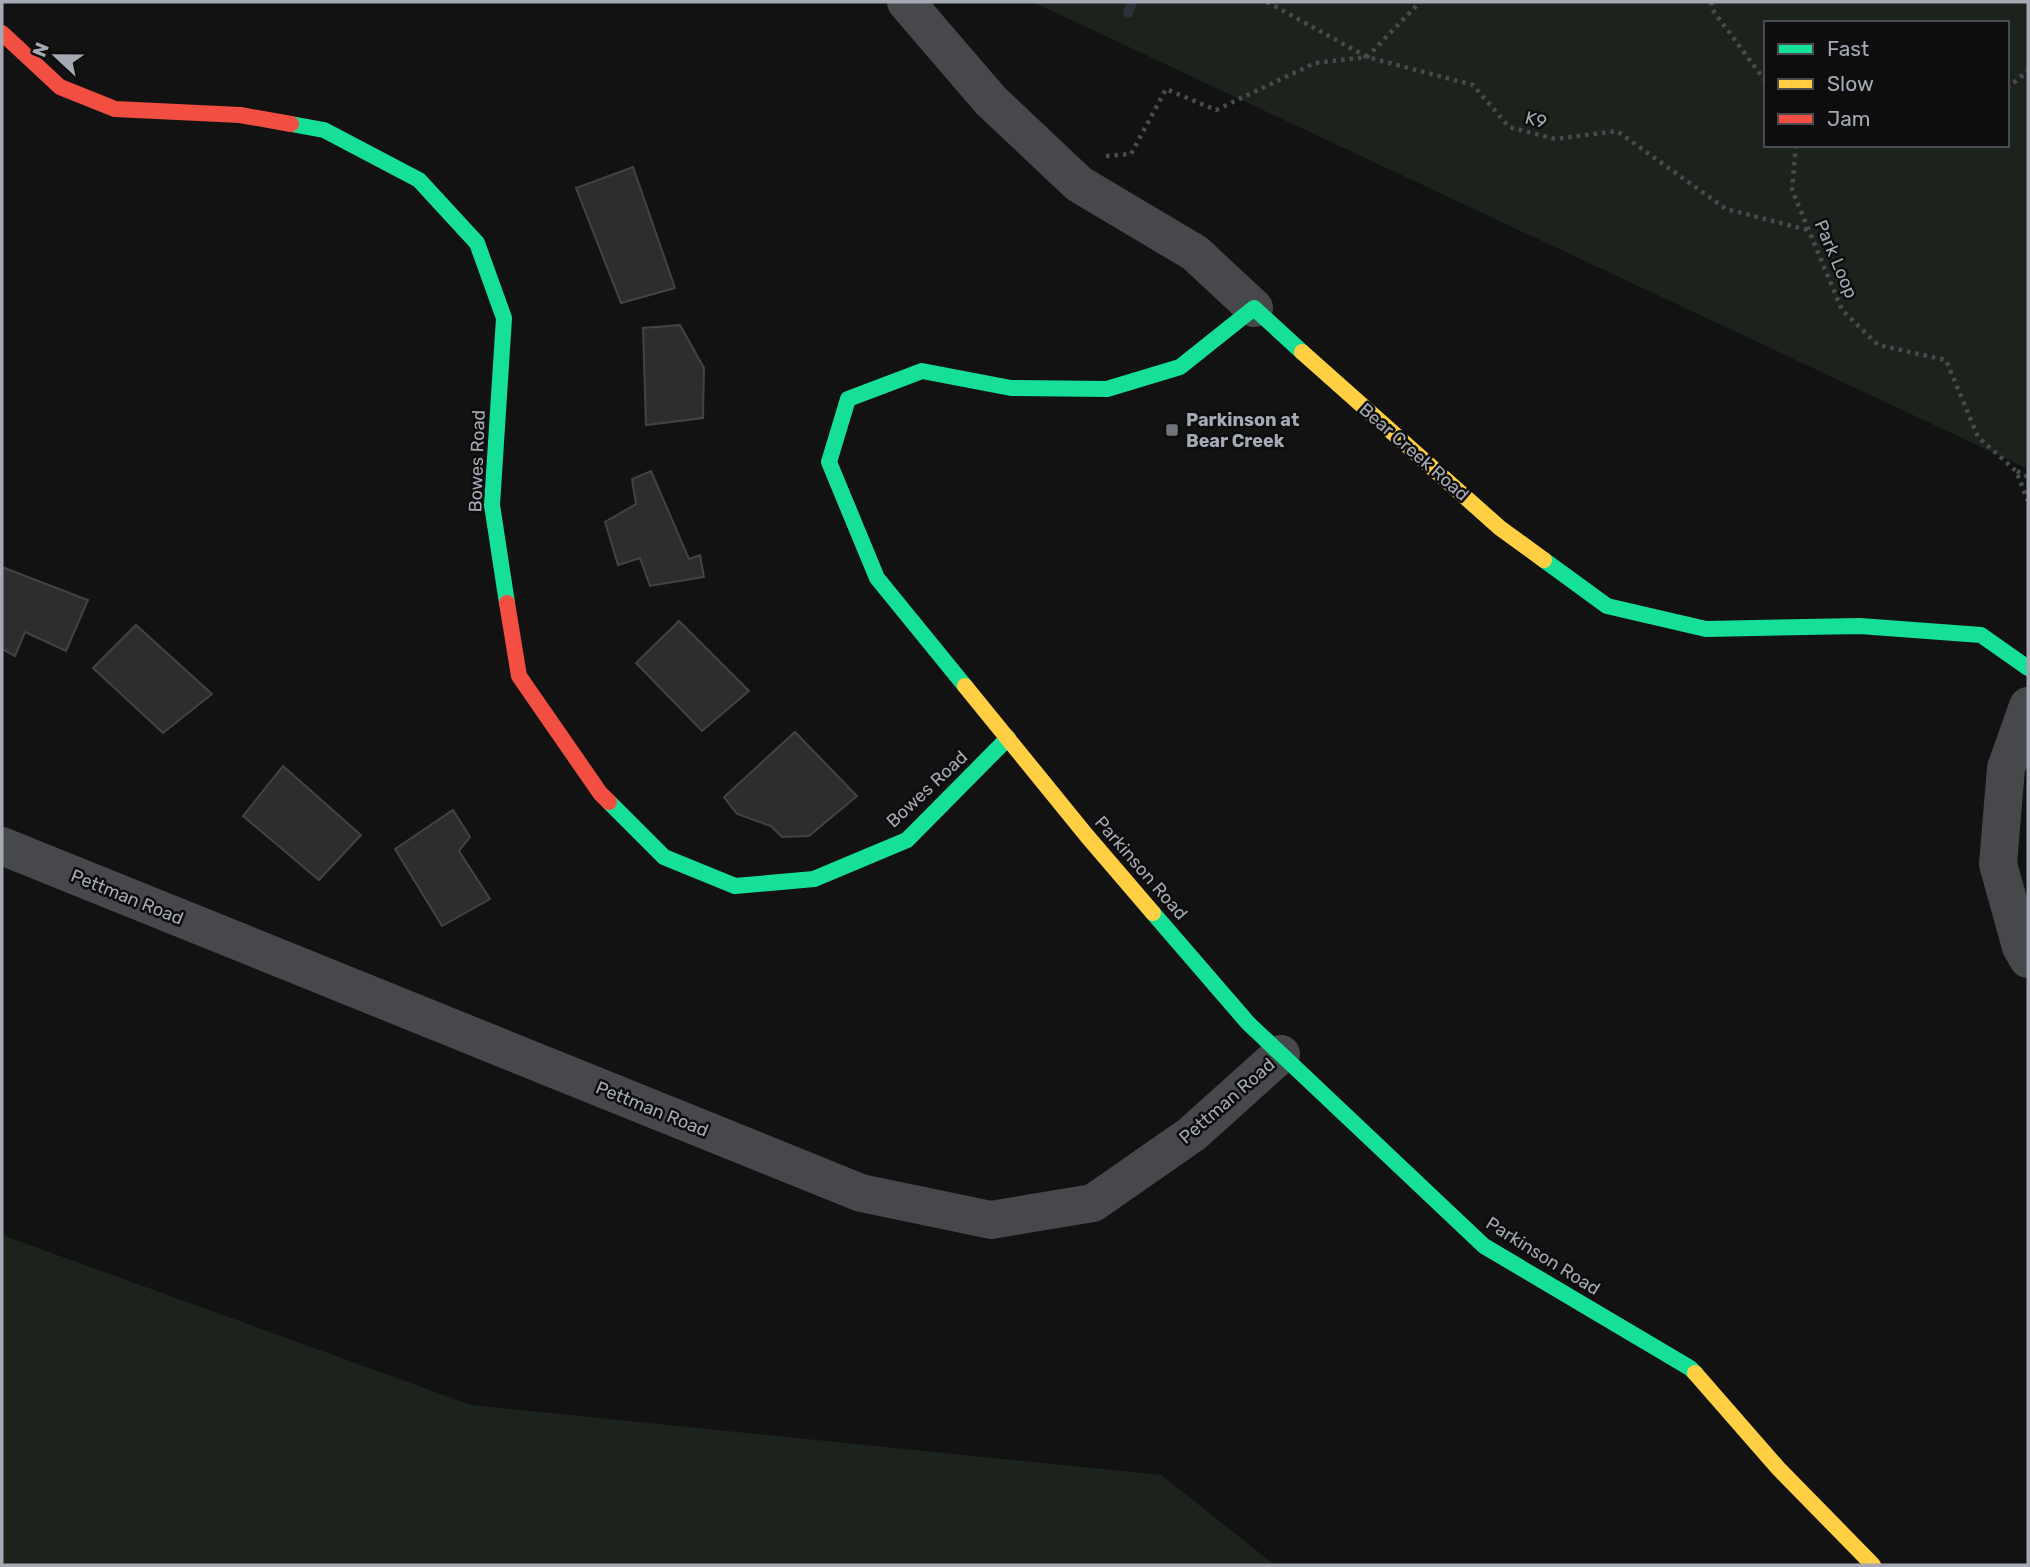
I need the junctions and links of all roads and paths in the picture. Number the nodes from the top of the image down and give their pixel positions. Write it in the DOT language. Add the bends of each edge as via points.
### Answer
graph roads {
  1 [pos="906,2"];
  2 [pos="1267,2"];
  3 [pos="1420,2"];
  4 [pos="1711,2"];
  5 [pos="2,33"];
  6 [pos="1367,57"];
  7 [pos="2028,71"];
  8 [pos="1764,79"];
  9 [pos="2009,86"];
  10 [pos="1797,147"];
  11 [pos="1055,160"];
  12 [pos="1808,230"];
  13 [pos="1254,308"];
  14 [pos="2016,471"];
  15 [pos="2028,477"];
  16 [pos="2028,501"];
  17 [pos="2028,668"];
  18 [pos="2028,706"];
  19 [pos="1008,738"];
  20 [pos="2,846"];
  21 [pos="2028,959"];
  22 [pos="1281,1054"];
  23 [pos="1873,1565"];
  1 -- 11 [label="street, Bear Creek Road" via="991,101"];
  2 -- 6 [label="path, K9"];
  3 -- 6 [label="path"];
  4 -- 8 [label="path"];
  5 -- 19 [label="street, Bowes Road" via="60,87 115,109 240,115 324,130 419,180 477,243 504,318 492,505 519,676 600,793 664,857 735,886 814,879 907,840"];
  6 -- 11 [label="path" via="1315,63 1216,110 1166,89 1131,154"];
  6 -- 12 [label="path, K9" via="1473,85 1509,127 1555,139 1617,131 1726,209"];
  7 -- 9 [label="path"];
  10 -- 12 [label="path, Park Loop" via="1792,190"];
  11 -- 13 [label="street, Bear Creek Road" via="1079,184 1195,253"];
  12 -- 14 [label="path, Park Loop" via="1842,310 1878,345 1946,360 1978,437"];
  13 -- 17 [label="street, Bear Creek Road" via="1500,528 1607,606 1706,629 1860,626 1981,635"];
  13 -- 19 [label="street, Parkinson Road" via="1180,367 1107,389 1011,388 922,371 848,399 829,462 877,578"];
  14 -- 15 [label="path"];
  14 -- 16 [label="path, Park Loop"];
  18 -- 21 [label="street" via="2006,768 1998,864"];
  19 -- 22 [label="street, Parkinson Road" via="1239,1012"];
  20 -- 22 [label="street, Pettman Road" via="861,1193 991,1220 1093,1203 1192,1134"];
  22 -- 23 [label="street, Parkinson Road" via="1483,1246 1690,1368 1778,1468"];
}
